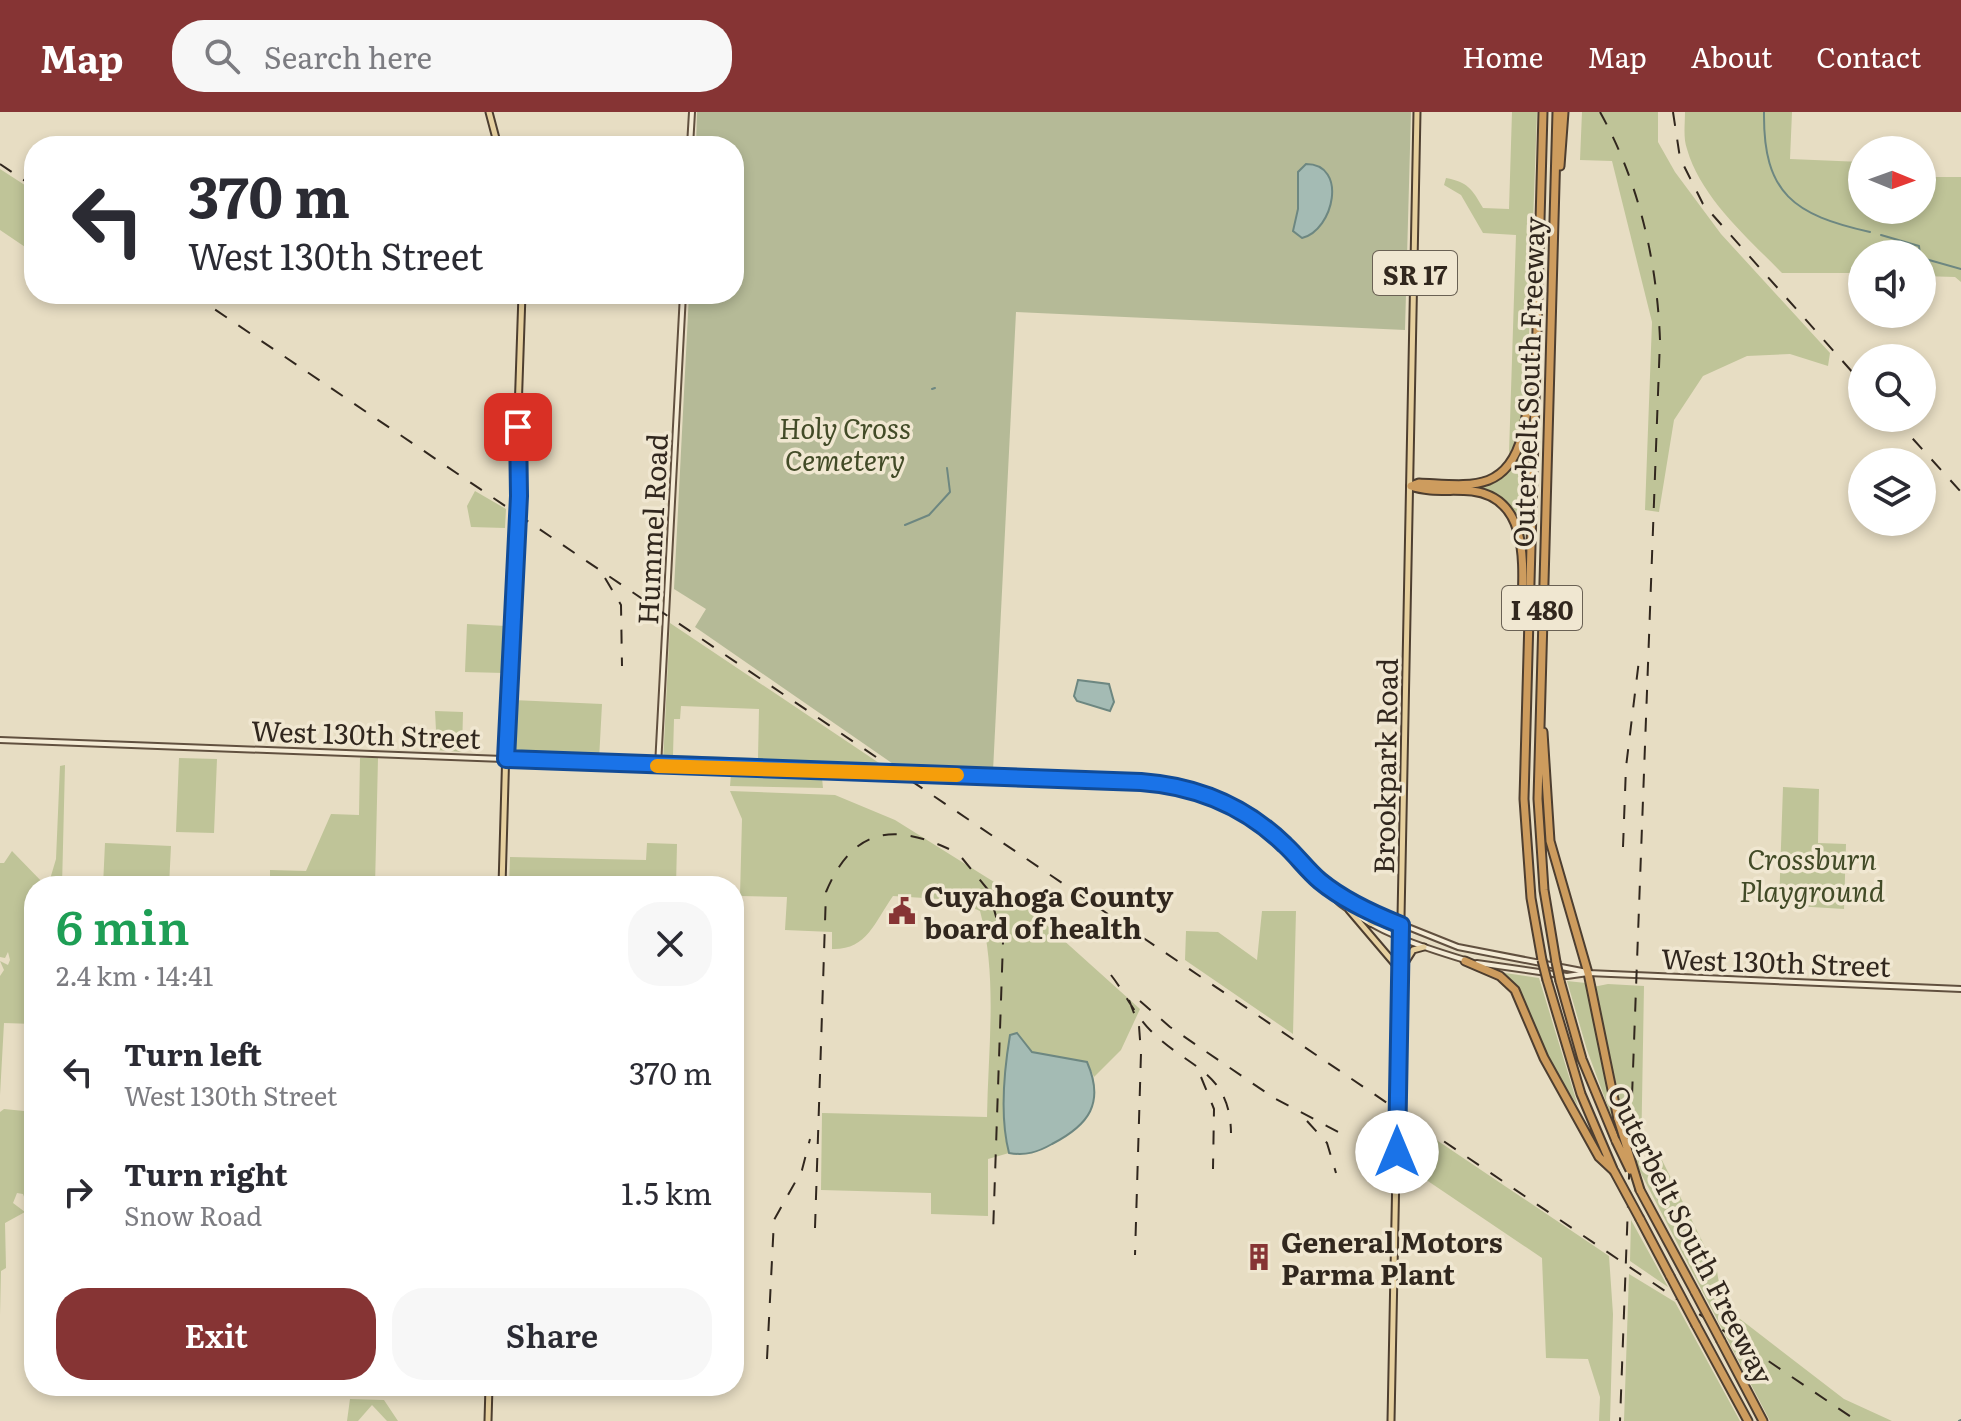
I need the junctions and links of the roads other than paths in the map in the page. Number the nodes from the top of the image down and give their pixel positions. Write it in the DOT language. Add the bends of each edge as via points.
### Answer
graph roads {
  1 [pos="489,112"];
  2 [pos="692,112"];
  3 [pos="1417,112"];
  4 [pos="1543,112"];
  5 [pos="1557,112"];
  6 [pos="1564,112"];
  7 [pos="495,136"];
  8 [pos="691,136"];
  9 [pos="1554,212"];
  10 [pos="522,304"];
  11 [pos="682,304"];
  12 [pos="1535,392"];
  13 [pos="1411,486"];
  14 [pos="1528,618"];
  15 [pos="1540,685"];
  16 [pos="0,740"];
  17 [pos="506,759"];
  18 [pos="658,766"];
  19 [pos="502,876"];
  20 [pos="1321,882"];
  21 [pos="1349,910"];
  22 [pos="1368,911"];
  23 [pos="1362,919"];
  24 [pos="1370,923"];
  25 [pos="1401,925"];
  26 [pos="1401,939"];
  27 [pos="1451,944"];
  28 [pos="1424,947"];
  29 [pos="1469,951"];
  30 [pos="1446,955"];
  31 [pos="1465,961"];
  32 [pos="1400,970"];
  33 [pos="1588,973"];
  34 [pos="1961,989"];
  35 [pos="1614,1171"];
  36 [pos="1641,1191"];
  37 [pos="489,1396"];
  38 [pos="488,1421"];
  39 [pos="1391,1421"];
  40 [pos="1748,1421"];
  41 [pos="1763,1421"];
  1 -- 7 [label="main road"];
  2 -- 8 [label="main road"];
  3 -- 13 [label="main road, Brookpark Road / SR 17"];
  4 -- 12 [label="highway, Outerbelt South Freeway / I 480"];
  5 -- 9 [label="highway, Outerbelt South Freeway / I 480"];
  6 -- 9 [label="highway"];
  9 -- 15 [label="highway, Outerbelt South Freeway / I 480"];
  10 -- 17 [label="main road"];
  11 -- 18 [label="main road, Hummel Road"];
  12 -- 13 [label="highway" via="1516,454 1498,477 1478,484"];
  12 -- 14 [label="highway, Outerbelt South Freeway / I 480"];
  13 -- 14 [label="highway" via="1479,492 1510,513 1521,542 1522,608"];
  13 -- 25 [label="main road, Brookpark Road / SR 17"];
  14 -- 35 [label="highway, Outerbelt South Freeway / I 480, bridge" via="1526,839 1542,960 1581,1094"];
  15 -- 33 [label="highway" via="1550,841"];
  15 -- 36 [label="highway, Outerbelt South Freeway / I 480, bridge" via="1538,824 1556,962 1582,1059"];
  16 -- 17 [label="main road, West 130th Street"];
  17 -- 18 [label="main road, West 130th Street"];
  17 -- 19 [label="main road"];
  18 -- 20 [label="main road, West 130th Street" via="1175,785 1259,821"];
  20 -- 21 [label="main road, West 130th Street"];
  20 -- 22 [label="main road, West 130th Street"];
  21 -- 23 [label="main road, West 130th Street"];
  21 -- 32 [label="main road"];
  22 -- 23 [label="main road"];
  22 -- 25 [label="main road, West 130th Street"];
  23 -- 24 [label="main road, West 130th Street"];
  24 -- 25 [label="main road"];
  24 -- 26 [label="main road, West 130th Street"];
  25 -- 26 [label="main road, Brookpark Road / SR 17"];
  25 -- 27 [label="main road, West 130th Street"];
  26 -- 28 [label="main road, West 130th Street"];
  26 -- 32 [label="main road, Brookpark Road / SR 17"];
  27 -- 29 [label="main road, West 130th Street"];
  27 -- 30 [label="main road"];
  28 -- 30 [label="main road, West 130th Street"];
  28 -- 32 [label="main road" via="1413,950"];
  29 -- 31 [label="main road"];
  29 -- 33 [label="main road, West 130th Street"];
  30 -- 31 [label="main road, West 130th Street"];
  31 -- 33 [label="main road, West 130th Street" via="1552,975"];
  31 -- 35 [label="highway" via="1500,976 1515,990 1544,1058 1599,1157"];
  32 -- 39 [label="main road, Brookpark Road / SR 17"];
  33 -- 34 [label="main road, West 130th Street"];
  33 -- 36 [label="highway, bridge" via="1618,1119"];
  35 -- 40 [label="highway, Outerbelt South Freeway / I 480, bridge"];
  36 -- 41 [label="highway, Outerbelt South Freeway / I 480, bridge"];
  37 -- 38 [label="main road"];
}
